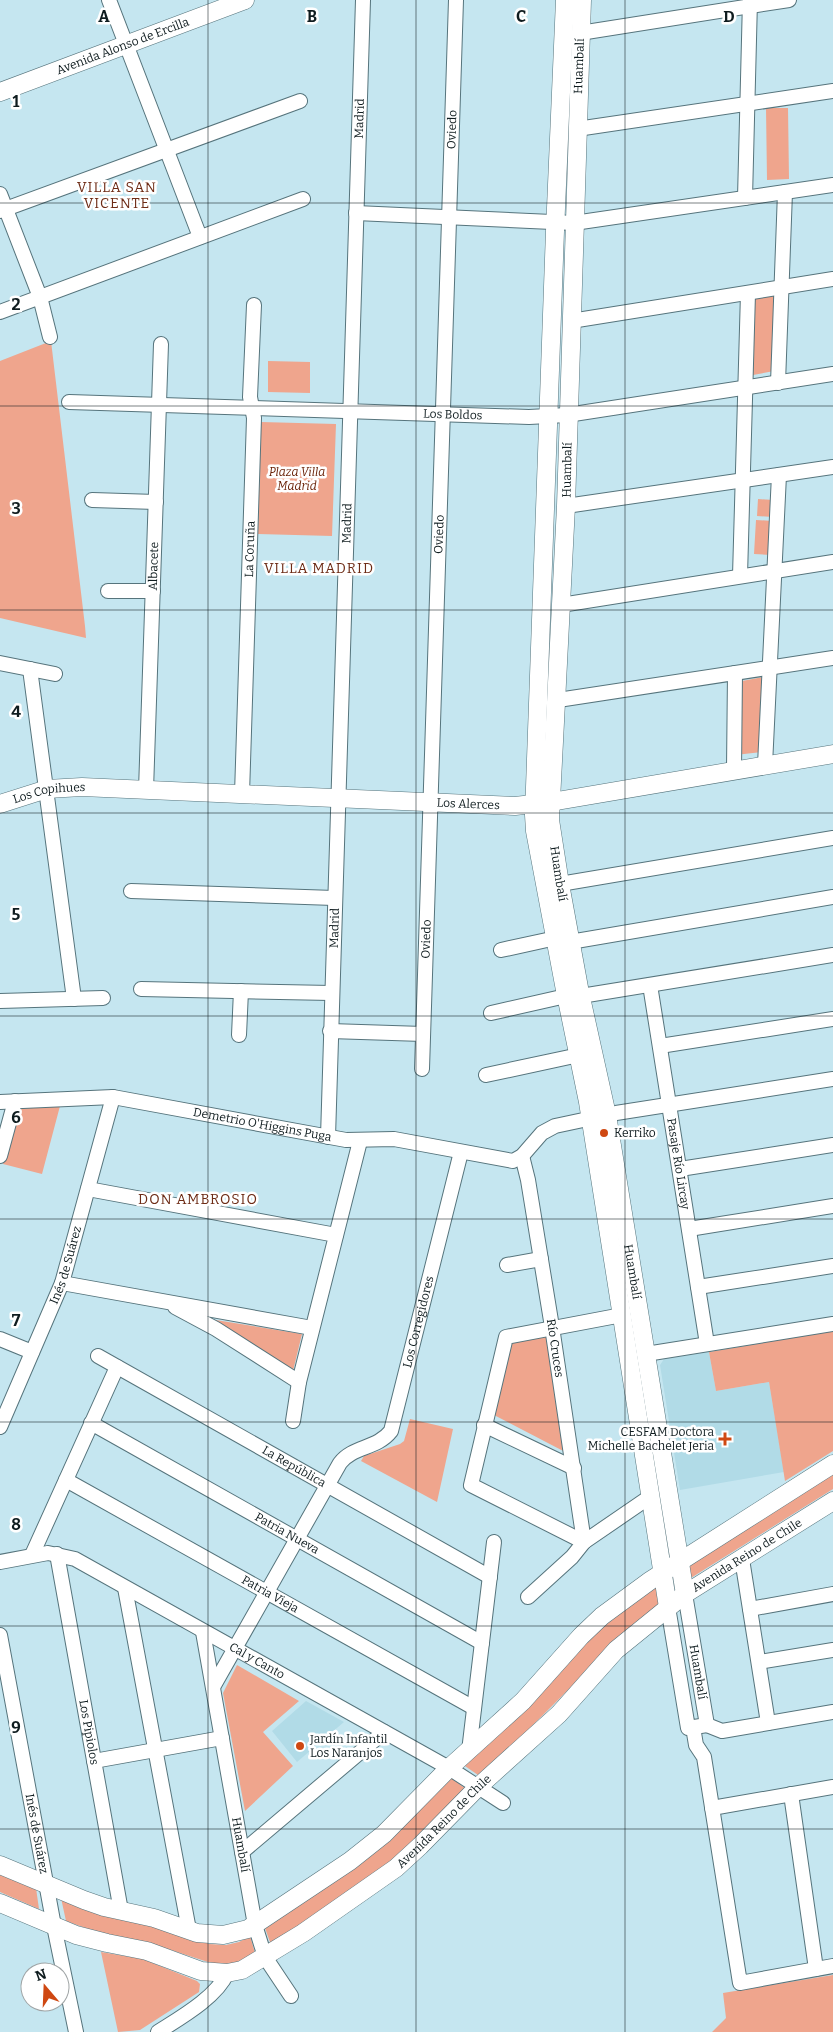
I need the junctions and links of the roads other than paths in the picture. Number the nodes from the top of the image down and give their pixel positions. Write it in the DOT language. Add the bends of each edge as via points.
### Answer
graph roads {
  1 [pos="109,0"];
  2 [pos="363,0"];
  3 [pos="456,0"];
  4 [pos="565,0"];
  5 [pos="582,0"];
  6 [pos="789,0"];
  7 [pos="241,1"];
  8 [pos="750,3"];
  9 [pos="580,33"];
  10 [pos="126,45"];
  11 [pos="833,91"];
  12 [pos="0,92"];
  13 [pos="300,100"];
  14 [pos="747,103"];
  15 [pos="577,129"];
  16 [pos="167,150"];
  17 [pos="833,185"];
  18 [pos="786,192"];
  19 [pos="0,194"];
  20 [pos="745,198"];
  21 [pos="303,199"];
  22 [pos="3,210"];
  23 [pos="356,213"];
  24 [pos="449,217"];
  25 [pos="555,222"];
  26 [pos="574,223"];
  27 [pos="200,237"];
  28 [pos="833,279"];
  29 [pos="782,288"];
  30 [pos="748,293"];
  31 [pos="40,297"];
  32 [pos="254,305"];
  33 [pos="0,312"];
  34 [pos="571,321"];
  35 [pos="50,337"];
  36 [pos="162,344"];
  37 [pos="833,374"];
  38 [pos="778,383"];
  39 [pos="745,388"];
  40 [pos="69,402"];
  41 [pos="159,405"];
  42 [pos="252,408"];
  43 [pos="350,412"];
  44 [pos="443,414"];
  45 [pos="568,415"];
  46 [pos="548,416"];
  47 [pos="833,467"];
  48 [pos="779,475"];
  49 [pos="742,480"];
  50 [pos="92,500"];
  51 [pos="156,502"];
  52 [pos="566,506"];
  53 [pos="833,562"];
  54 [pos="774,571"];
  55 [pos="740,576"];
  56 [pos="108,591"];
  57 [pos="153,592"];
  58 [pos="561,605"];
  59 [pos="833,658"];
  60 [pos="0,663"];
  61 [pos="770,668"];
  62 [pos="30,669"];
  63 [pos="735,673"];
  64 [pos="55,674"];
  65 [pos="558,700"];
  66 [pos="833,754"];
  67 [pos="766,765"];
  68 [pos="734,770"];
  69 [pos="100,788"];
  70 [pos="47,789"];
  71 [pos="146,790"];
  72 [pos="242,794"];
  73 [pos="338,798"];
  74 [pos="430,802"];
  75 [pos="543,803"];
  76 [pos="0,804"];
  77 [pos="833,838"];
  78 [pos="560,884"];
  79 [pos="131,891"];
  80 [pos="833,897"];
  81 [pos="334,898"];
  82 [pos="563,940"];
  83 [pos="501,950"];
  84 [pos="833,955"];
  85 [pos="650,985"];
  86 [pos="141,989"];
  87 [pos="241,991"];
  88 [pos="331,993"];
  89 [pos="573,996"];
  90 [pos="103,998"];
  91 [pos="74,999"];
  92 [pos="0,1001"];
  93 [pos="491,1013"];
  94 [pos="833,1018"];
  95 [pos="330,1031"];
  96 [pos="423,1034"];
  97 [pos="239,1035"];
  98 [pos="660,1046"];
  99 [pos="579,1055"];
  100 [pos="422,1069"];
  101 [pos="486,1075"];
  102 [pos="833,1079"];
  103 [pos="113,1097"];
  104 [pos="15,1101"];
  105 [pos="0,1102"];
  106 [pos="669,1106"];
  107 [pos="599,1117"];
  108 [pos="328,1137"];
  109 [pos="360,1141"];
  110 [pos="833,1145"];
  111 [pos="461,1152"];
  112 [pos="0,1156"];
  113 [pos="522,1156"];
  114 [pos="680,1169"];
  115 [pos="88,1188"];
  116 [pos="833,1206"];
  117 [pos="689,1229"];
  118 [pos="336,1235"];
  119 [pos="541,1259"];
  120 [pos="507,1264"];
  121 [pos="833,1266"];
  122 [pos="62,1283"];
  123 [pos="698,1287"];
  124 [pos="164,1301"];
  125 [pos="622,1315"];
  126 [pos="833,1324"];
  127 [pos="552,1327"];
  128 [pos="312,1328"];
  129 [pos="0,1339"];
  130 [pos="708,1344"];
  131 [pos="32,1352"];
  132 [pos="646,1354"];
  133 [pos="98,1356"];
  134 [pos="117,1367"];
  135 [pos="299,1382"];
  136 [pos="293,1421"];
  137 [pos="91,1424"];
  138 [pos="484,1425"];
  139 [pos="0,1427"];
  140 [pos="833,1464"];
  141 [pos="574,1468"];
  142 [pos="66,1480"];
  143 [pos="327,1486"];
  144 [pos="651,1496"];
  145 [pos="833,1501"];
  146 [pos="297,1539"];
  147 [pos="494,1542"];
  148 [pos="584,1542"];
  149 [pos="57,1554"];
  150 [pos="32,1556"];
  151 [pos="742,1559"];
  152 [pos="0,1562"];
  153 [pos="680,1562"];
  154 [pos="663,1572"];
  155 [pos="490,1577"];
  156 [pos="125,1588"];
  157 [pos="266,1592"];
  158 [pos="685,1594"];
  159 [pos="833,1594"];
  160 [pos="528,1597"];
  161 [pos="668,1607"];
  162 [pos="750,1609"];
  163 [pos="203,1632"];
  164 [pos="0,1635"];
  165 [pos="482,1643"];
  166 [pos="234,1649"];
  167 [pos="833,1650"];
  168 [pos="758,1662"];
  169 [pos="212,1687"];
  170 [pos="474,1708"];
  171 [pos="833,1712"];
  172 [pos="768,1723"];
  173 [pos="706,1727"];
  174 [pos="384,1732"];
  175 [pos="222,1738"];
  176 [pos="155,1750"];
  177 [pos="469,1751"];
  178 [pos="94,1761"];
  179 [pos="449,1768"];
  180 [pos="478,1787"];
  181 [pos="833,1787"];
  182 [pos="790,1794"];
  183 [pos="503,1803"];
  184 [pos="712,1808"];
  185 [pos="242,1852"];
  186 [pos="0,1865"];
  187 [pos="46,1885"];
  188 [pos="0,1903"];
  189 [pos="121,1911"];
  190 [pos="255,1925"];
  191 [pos="54,1926"];
  192 [pos="189,1930"];
  193 [pos="265,1957"];
  194 [pos="833,1966"];
  195 [pos="816,1969"];
  196 [pos="227,1973"];
  197 [pos="291,1996"];
  198 [pos="76,2032"];
  199 [pos="158,2032"];
  1 -- 10 [label="street"];
  2 -- 23 [label="street, Madrid"];
  3 -- 24 [label="street, Oviedo"];
  4 -- 25 [label="street, Huambalí"];
  5 -- 9 [label="street, Huambalí"];
  6 -- 8 [label="street"];
  7 -- 10 [label="street, Avenida Alonso de Ercilla"];
  8 -- 9 [label="street"];
  8 -- 14 [label="street"];
  9 -- 15 [label="street, Huambalí"];
  10 -- 12 [label="street, Avenida Alonso de Ercilla"];
  10 -- 16 [label="street"];
  11 -- 14 [label="street"];
  13 -- 16 [label="street"];
  14 -- 15 [label="street"];
  14 -- 20 [label="street"];
  15 -- 26 [label="street, Huambalí"];
  16 -- 22 [label="street"];
  16 -- 27 [label="street"];
  17 -- 18 [label="street"];
  18 -- 20 [label="street"];
  18 -- 29 [label="street"];
  19 -- 22 [label="street"];
  20 -- 26 [label="street"];
  21 -- 27 [label="street"];
  22 -- 31 [label="street"];
  23 -- 24 [label="street"];
  23 -- 43 [label="street, Madrid"];
  24 -- 25 [label="street"];
  24 -- 44 [label="street, Oviedo"];
  25 -- 26 [label="street"];
  25 -- 46 [label="street, Huambalí"];
  26 -- 34 [label="street, Huambalí"];
  27 -- 31 [label="street"];
  28 -- 29 [label="street"];
  29 -- 30 [label="street"];
  29 -- 38 [label="street"];
  30 -- 34 [label="street"];
  30 -- 39 [label="street"];
  31 -- 33 [label="street"];
  31 -- 35 [label="street"];
  32 -- 42 [label="street, La Coruña"];
  34 -- 45 [label="street, Huambalí"];
  36 -- 41 [label="street, Albacete"];
  37 -- 38 [label="street, Los Boldos"];
  38 -- 39 [label="street, Los Boldos"];
  39 -- 45 [label="street, Los Boldos"];
  39 -- 49 [label="street"];
  40 -- 41 [label="street, Los Boldos"];
  41 -- 42 [label="street, Los Boldos"];
  41 -- 51 [label="street, Albacete"];
  42 -- 43 [label="street, Los Boldos"];
  42 -- 72 [label="street, La Coruña"];
  43 -- 44 [label="street, Los Boldos"];
  43 -- 73 [label="street, Madrid"];
  44 -- 46 [label="street, Los Boldos"];
  44 -- 74 [label="street, Oviedo"];
  45 -- 46 [label="street, Los Boldos"];
  45 -- 52 [label="street, Huambalí"];
  46 -- 75 [label="street, Huambalí"];
  47 -- 48 [label="street"];
  48 -- 49 [label="street"];
  48 -- 54 [label="street"];
  49 -- 52 [label="street"];
  49 -- 55 [label="street"];
  50 -- 51 [label="street"];
  51 -- 57 [label="street, Albacete"];
  52 -- 58 [label="street, Huambalí"];
  53 -- 54 [label="street"];
  54 -- 55 [label="street"];
  54 -- 61 [label="street"];
  55 -- 58 [label="street"];
  56 -- 57 [label="street"];
  57 -- 71 [label="street, Albacete"];
  58 -- 65 [label="street, Huambalí"];
  59 -- 61 [label="street"];
  60 -- 62 [label="street"];
  61 -- 63 [label="street"];
  61 -- 67 [label="street"];
  62 -- 64 [label="street"];
  62 -- 70 [label="street"];
  63 -- 65 [label="street"];
  63 -- 68 [label="street"];
  65 -- 75 [label="street, Huambalí"];
  66 -- 67 [label="street, Los Alerces"];
  67 -- 68 [label="street, Los Alerces"];
  68 -- 75 [label="street, Los Alerces"];
  69 -- 70 [label="street, Los Copihues"];
  69 -- 71 [label="street, Los Alerces"];
  70 -- 76 [label="street, Los Copihues"];
  70 -- 91 [label="street"];
  71 -- 72 [label="street, Los Alerces"];
  72 -- 73 [label="street, Los Alerces"];
  73 -- 74 [label="street, Los Alerces"];
  73 -- 81 [label="street, Madrid"];
  74 -- 75 [label="street, Los Alerces" via="515,806"];
  74 -- 96 [label="street, Oviedo"];
  75 -- 78 [label="street, Huambalí"];
  75 -- 82 [label="street, Huambalí" via="535,831"];
  77 -- 78 [label="street"];
  78 -- 82 [label="street, Huambalí"];
  79 -- 81 [label="street"];
  80 -- 82 [label="street"];
  81 -- 88 [label="street, Madrid"];
  82 -- 83 [label="street"];
  82 -- 89 [label="street, Huambalí"];
  84 -- 85 [label="street"];
  85 -- 89 [label="street"];
  85 -- 98 [label="street, Pasaje Río Lircay"];
  86 -- 87 [label="street"];
  87 -- 88 [label="street"];
  87 -- 97 [label="street"];
  88 -- 95 [label="street, Madrid"];
  89 -- 93 [label="street"];
  89 -- 99 [label="street, Huambalí"];
  89 -- 107 [label="street, Huambalí"];
  90 -- 91 [label="street"];
  91 -- 92 [label="street"];
  94 -- 98 [label="street"];
  95 -- 96 [label="street"];
  95 -- 108 [label="street, Madrid"];
  96 -- 100 [label="street, Oviedo"];
  98 -- 106 [label="street, Pasaje Río Lircay"];
  99 -- 101 [label="street"];
  99 -- 107 [label="street, Huambalí"];
  102 -- 106 [label="street"];
  103 -- 104 [label="street, Demetrio O'Higgins Puga"];
  103 -- 108 [label="street, Demetrio O'Higgins Puga"];
  103 -- 115 [label="street, Inés de Suárez"];
  104 -- 105 [label="street, Demetrio O'Higgins Puga"];
  104 -- 112 [label="street"];
  106 -- 107 [label="street"];
  106 -- 114 [label="street, Pasaje Río Lircay"];
  107 -- 113 [label="street" via="546,1130"];
  107 -- 125 [label="street, Huambalí"];
  107 -- 132 [label="street, Huambalí"];
  108 -- 109 [label="street, Demetrio O'Higgins Puga"];
  109 -- 111 [label="street, Demetrio O'Higgins Puga" via="394,1139"];
  109 -- 118 [label="street"];
  110 -- 114 [label="street"];
  111 -- 113 [label="street, Demetrio O'Higgins Puga" via="510,1160"];
  111 -- 143 [label="street, Los Corregidores" via="391,1431 382,1441 350,1453"];
  113 -- 119 [label="street, Río Cruces"];
  114 -- 117 [label="street, Pasaje Río Lircay"];
  115 -- 118 [label="street"];
  115 -- 122 [label="street, Inés de Suárez"];
  116 -- 117 [label="street"];
  117 -- 123 [label="street, Pasaje Río Lircay"];
  118 -- 128 [label="street"];
  119 -- 120 [label="street"];
  119 -- 127 [label="street, Río Cruces"];
  121 -- 123 [label="street"];
  122 -- 124 [label="street"];
  122 -- 131 [label="street, Inés de Suárez"];
  123 -- 130 [label="street, Pasaje Río Lircay"];
  124 -- 128 [label="street"];
  124 -- 135 [label="street" via="216,1329"];
  125 -- 127 [label="street"];
  125 -- 144 [label="street, Huambalí"];
  126 -- 130 [label="street"];
  127 -- 138 [label="street" via="506,1337"];
  127 -- 141 [label="street, Río Cruces"];
  128 -- 135 [label="street"];
  129 -- 131 [label="street"];
  130 -- 132 [label="street"];
  131 -- 139 [label="street, Inés de Suárez"];
  132 -- 153 [label="street, Huambalí"];
  133 -- 134 [label="street, La República"];
  134 -- 137 [label="street"];
  134 -- 143 [label="street, La República"];
  135 -- 136 [label="street"];
  137 -- 142 [label="street"];
  137 -- 146 [label="street, Patria Nueva"];
  138 -- 141 [label="street"];
  138 -- 148 [label="street" via="471,1485"];
  140 -- 153 [label="street"];
  141 -- 148 [label="street, Río Cruces"];
  142 -- 150 [label="street"];
  142 -- 157 [label="street, Patria Vieja"];
  143 -- 146 [label="street"];
  143 -- 155 [label="street, La República"];
  144 -- 148 [label="street"];
  144 -- 154 [label="street, Huambalí"];
  145 -- 151 [label="street, Avenida Reino de Chile"];
  146 -- 157 [label="street"];
  146 -- 165 [label="street, Patria Nueva"];
  147 -- 155 [label="street"];
  148 -- 160 [label="street"];
  149 -- 150 [label="street, Cal y Canto"];
  149 -- 156 [label="street, Cal y Canto" via="75,1559"];
  149 -- 178 [label="street, Los Pipiolos"];
  150 -- 152 [label="street, Cal y Canto"];
  151 -- 158 [label="street, Avenida Reino de Chile"];
  151 -- 162 [label="street"];
  153 -- 154 [label="street"];
  153 -- 158 [label="street, Huambalí"];
  154 -- 161 [label="street, Huambalí"];
  154 -- 177 [label="street" via="592,1625 524,1701"];
  155 -- 165 [label="street"];
  156 -- 163 [label="street, Cal y Canto"];
  156 -- 176 [label="street"];
  157 -- 166 [label="street"];
  157 -- 170 [label="street, Patria Vieja"];
  158 -- 161 [label="street, Avenida Reino de Chile"];
  158 -- 173 [label="street, Huambalí"];
  159 -- 162 [label="street"];
  161 -- 173 [label="street" via="688,1728"];
  161 -- 180 [label="street, Avenida Reino de Chile" via="616,1650 559,1714"];
  162 -- 168 [label="street"];
  163 -- 166 [label="street, Cal y Canto"];
  163 -- 169 [label="street, Huambalí"];
  164 -- 187 [label="street, Inés de Suárez"];
  165 -- 170 [label="street"];
  166 -- 169 [label="street"];
  166 -- 174 [label="street, Cal y Canto"];
  167 -- 168 [label="street"];
  168 -- 172 [label="street"];
  169 -- 175 [label="street, Huambalí"];
  170 -- 177 [label="street"];
  171 -- 172 [label="street"];
  172 -- 173 [label="street" via="722,1731"];
  173 -- 184 [label="street, Huambalí" via="696,1745 704,1757"];
  174 -- 179 [label="street, Cal y Canto"];
  174 -- 185 [label="street"];
  175 -- 176 [label="street"];
  175 -- 185 [label="street, Huambalí"];
  176 -- 178 [label="street"];
  176 -- 192 [label="street"];
  177 -- 179 [label="street"];
  178 -- 189 [label="street, Los Pipiolos"];
  179 -- 180 [label="street, Cal y Canto"];
  179 -- 190 [label="street" via="367,1848"];
  180 -- 183 [label="street, Cal y Canto"];
  180 -- 193 [label="street, Avenida Reino de Chile" via="396,1868"];
  181 -- 182 [label="street"];
  182 -- 184 [label="street"];
  182 -- 195 [label="street"];
  184 -- 195 [label="street, Huambalí" via="740,1983"];
  185 -- 190 [label="street, Huambalí"];
  186 -- 187 [label="street"];
  187 -- 189 [label="street" via="90,1903"];
  187 -- 191 [label="street, Inés de Suárez"];
  188 -- 191 [label="street, Avenida Reino de Chile"];
  189 -- 192 [label="street"];
  190 -- 192 [label="street" via="223,1936"];
  190 -- 193 [label="street, Huambalí"];
  191 -- 196 [label="street, Avenida Reino de Chile" via="95,1940 147,1950 201,1971"];
  191 -- 198 [label="street, Inés de Suárez"];
  193 -- 196 [label="street, Avenida Reino de Chile" via="242,1970"];
  193 -- 197 [label="street, Huambalí"];
  194 -- 195 [label="street"];
  196 -- 199 [label="street" via="221,1986 212,1994"];
}
